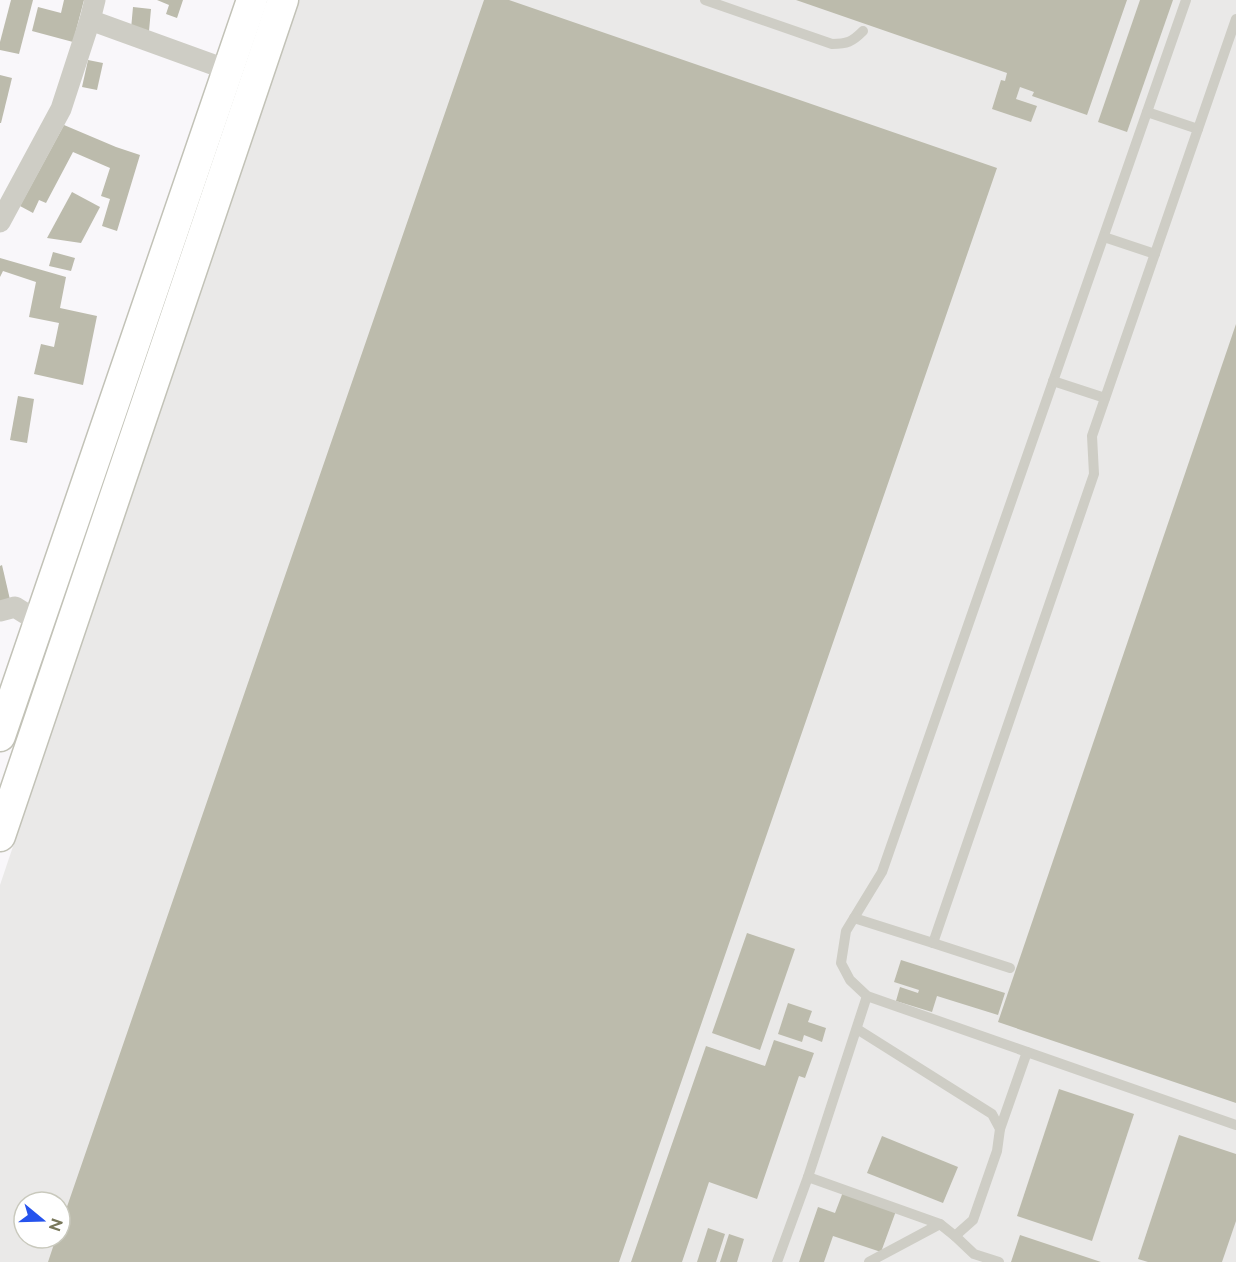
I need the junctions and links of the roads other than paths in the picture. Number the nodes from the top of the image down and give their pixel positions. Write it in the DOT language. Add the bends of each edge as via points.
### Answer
graph roads {
  1 [pos="252,0"];
  2 [pos="283,0"];
  3 [pos="705,0"];
  4 [pos="1186,0"];
  5 [pos="92,10"];
  6 [pos="1236,19"];
  7 [pos="863,31"];
  8 [pos="228,70"];
  9 [pos="1147,112"];
  10 [pos="1198,129"];
  11 [pos="0,222"];
  12 [pos="1104,237"];
  13 [pos="1155,254"];
  14 [pos="1053,381"];
  15 [pos="1106,398"];
  16 [pos="0,610"];
  17 [pos="39,622"];
  18 [pos="0,736"];
  19 [pos="0,836"];
  20 [pos="854,918"];
  21 [pos="933,943"];
  22 [pos="1010,968"];
  23 [pos="867,996"];
  24 [pos="857,1029"];
  25 [pos="1027,1052"];
  26 [pos="1236,1125"];
  27 [pos="1000,1129"];
  28 [pos="808,1177"];
  29 [pos="940,1224"];
  30 [pos="955,1236"];
  31 [pos="777,1262"];
  32 [pos="869,1262"];
  33 [pos="999,1262"];
  1 -- 8 [label="main road"];
  2 -- 19 [label="main road"];
  3 -- 7 [label="lane" via="832,44 845,44"];
  4 -- 9 [label="lane"];
  5 -- 8 [label="street"];
  5 -- 11 [label="street" via="61,109"];
  6 -- 10 [label="lane"];
  8 -- 17 [label="main road"];
  9 -- 10 [label="lane"];
  9 -- 12 [label="lane"];
  10 -- 13 [label="lane"];
  12 -- 13 [label="lane"];
  12 -- 14 [label="lane"];
  13 -- 15 [label="lane"];
  14 -- 15 [label="lane"];
  14 -- 20 [label="lane" via="882,872"];
  15 -- 21 [label="lane" via="1092,436 1095,474"];
  16 -- 17 [label="street" via="15,607"];
  17 -- 18 [label="main road"];
  20 -- 21 [label="lane"];
  20 -- 23 [label="lane" via="846,931 841,963 850,980"];
  21 -- 22 [label="lane"];
  23 -- 24 [label="lane"];
  23 -- 25 [label="lane"];
  24 -- 27 [label="lane" via="992,1114"];
  24 -- 28 [label="lane"];
  25 -- 26 [label="lane"];
  25 -- 27 [label="lane"];
  27 -- 30 [label="lane" via="997,1151 973,1220"];
  28 -- 29 [label="lane"];
  28 -- 31 [label="lane"];
  29 -- 30 [label="lane"];
  29 -- 32 [label="lane"];
  30 -- 33 [label="lane" via="974,1254"];
}
